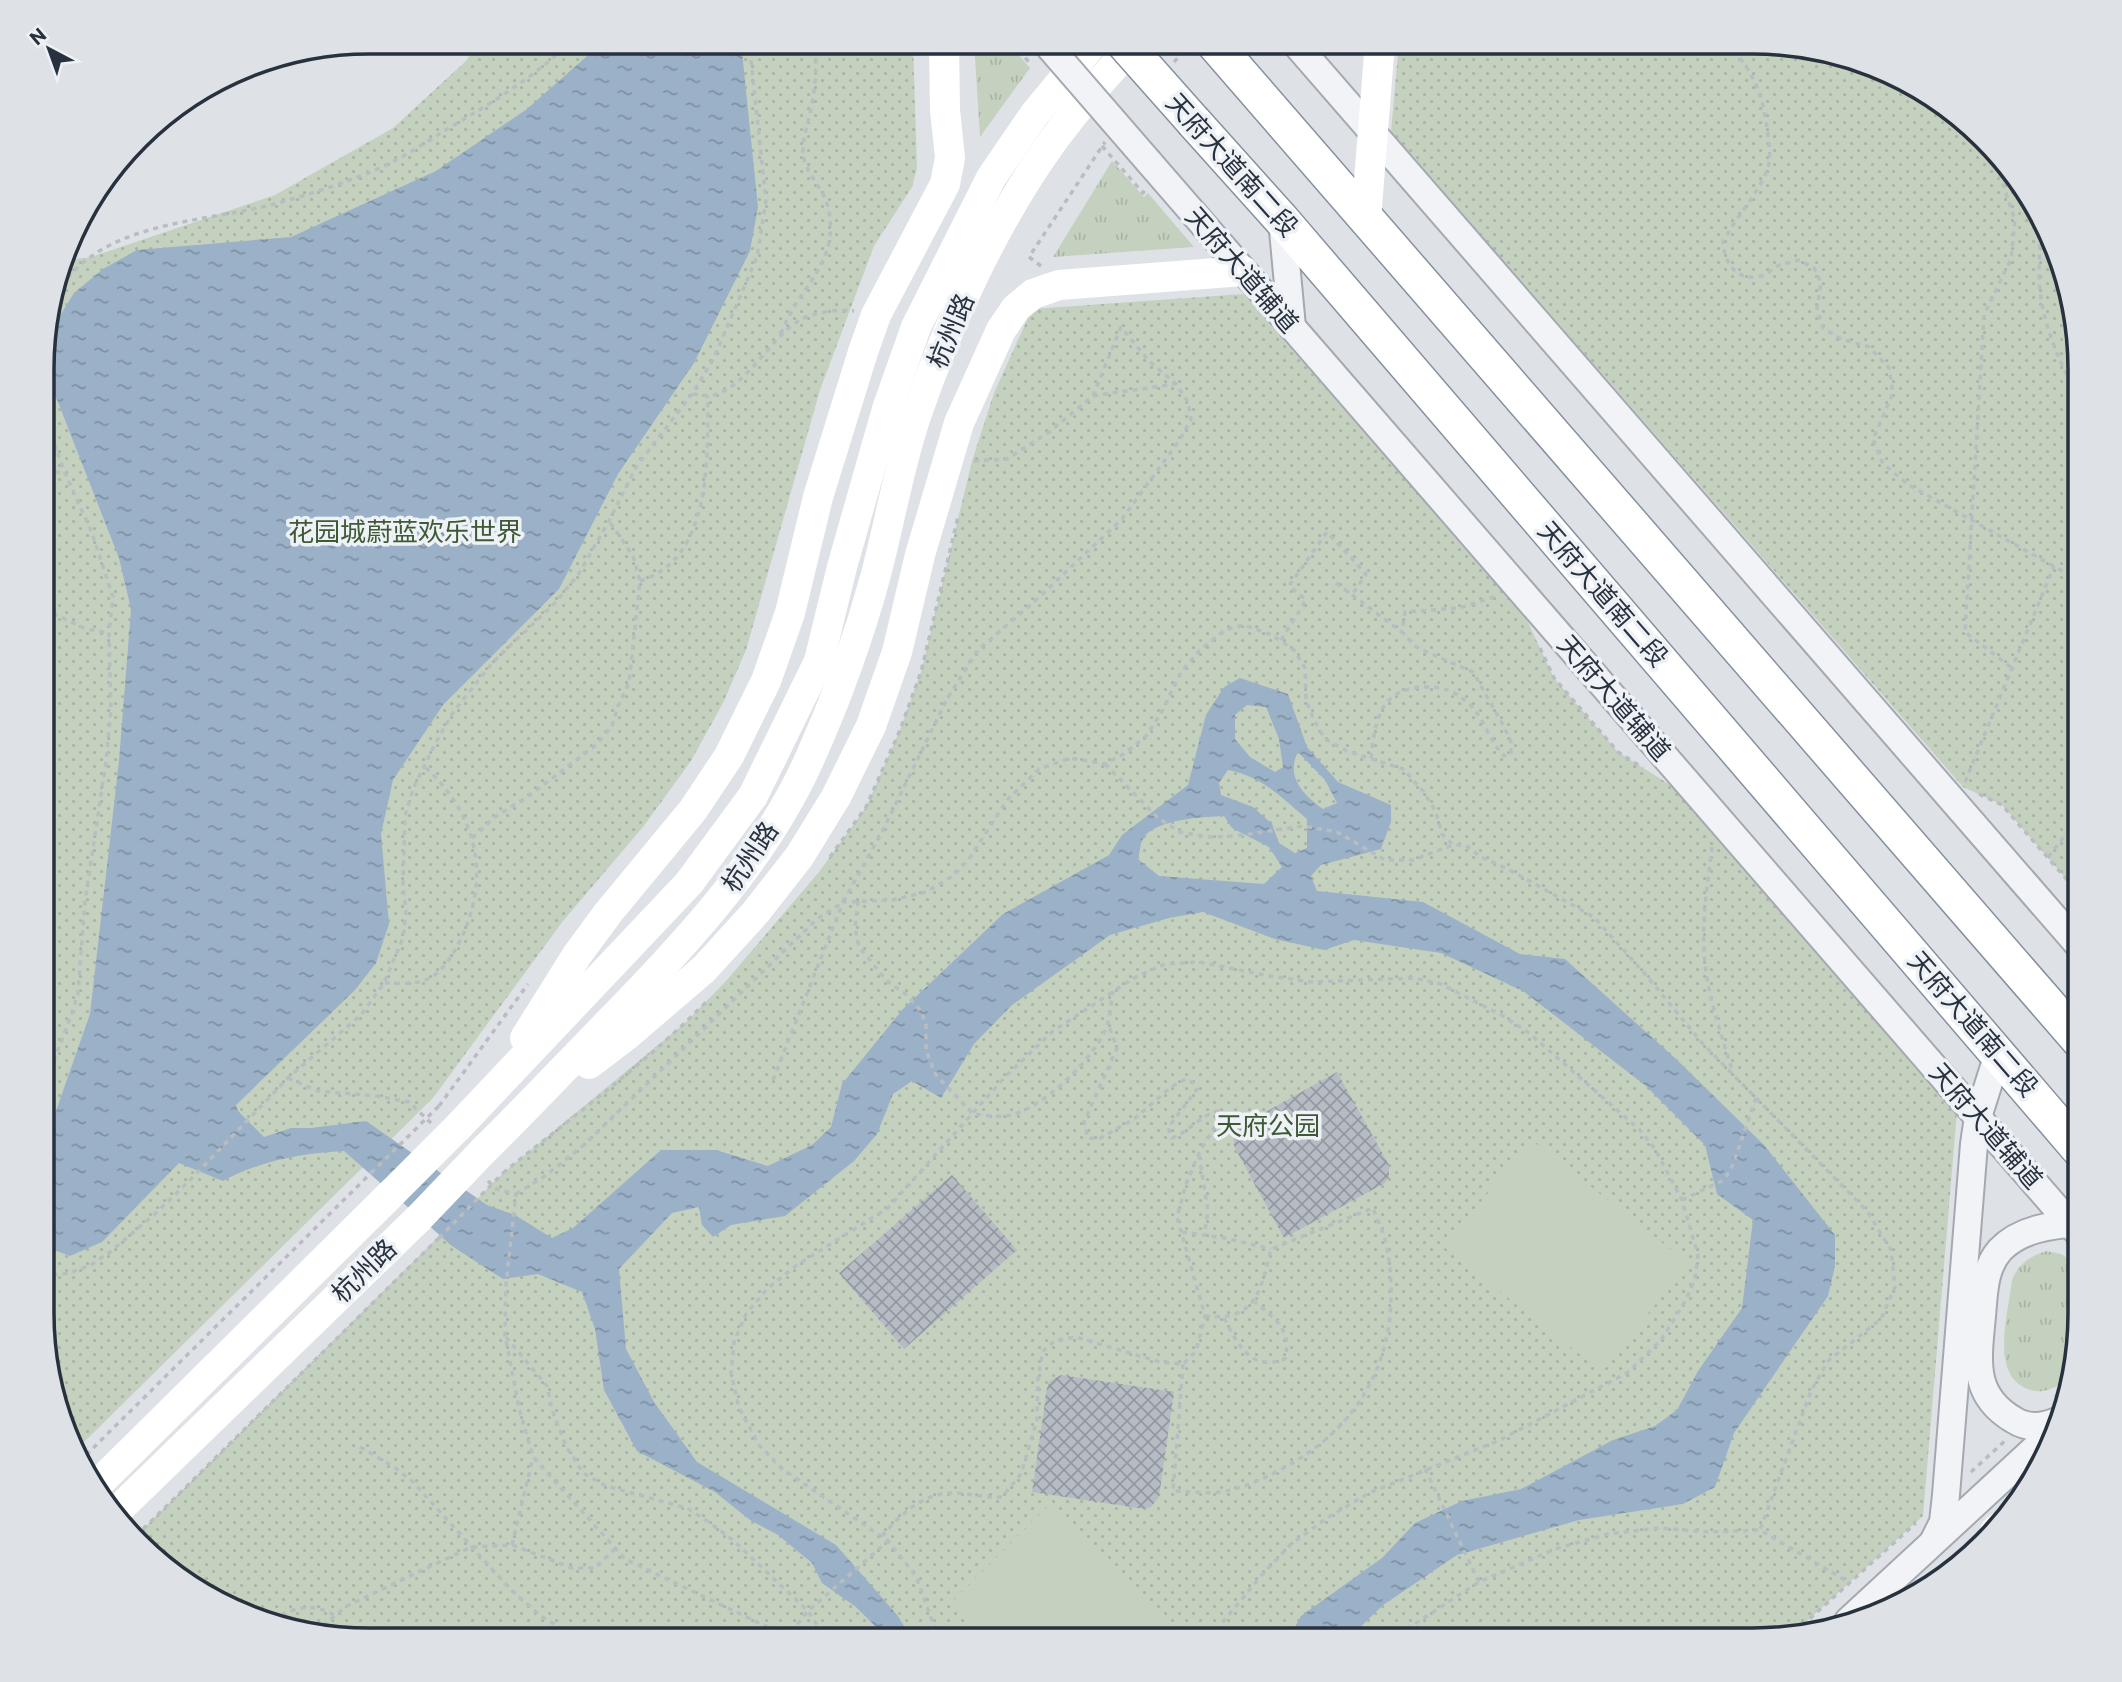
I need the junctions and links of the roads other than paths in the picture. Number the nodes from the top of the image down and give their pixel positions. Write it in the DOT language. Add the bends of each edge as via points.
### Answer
graph roads {
  1 [pos="944,54"];
  2 [pos="1039,54"];
  3 [pos="1084,54"];
  4 [pos="1125,54"];
  5 [pos="1134,54"];
  6 [pos="1304,54"];
  7 [pos="1379,54"];
  8 [pos="1224,55"];
  9 [pos="1373,133"];
  10 [pos="1366,219"];
  11 [pos="1282,220"];
  12 [pos="1243,271"];
  13 [pos="1292,327"];
  14 [pos="2068,933"];
  15 [pos="2068,1026"];
  16 [pos="1998,1054"];
  17 [pos="487,1098"];
  18 [pos="1978,1117"];
  19 [pos="516,1119"];
  20 [pos="2068,1136"];
  21 [pos="2068,1218"];
  22 [pos="2068,1228"];
  23 [pos="2047,1426"];
  24 [pos="2038,1445"];
  25 [pos="102,1480"];
  26 [pos="121,1507"];
  27 [pos="1933,1542"];
  28 [pos="1862,1608"];
  1 -- 17 [label="main road" via="950,158 945,184 876,315 846,400 790,613 766,681 729,756 693,810 577,955"];
  2 -- 12 [label="street, 天府大道辅道, bridge" via="1149,162"];
  3 -- 17 [label="main road, 杭州路" via="990,178 916,327 887,408 819,661 753,796 689,883"];
  4 -- 19 [label="main road, 杭州路" via="1054,138 979,266 914,421 874,582 843,677 809,760 782,810 718,903"];
  5 -- 11 [label="highway, 天府大道南二段, bridge"];
  6 -- 9 [label="street"];
  7 -- 9 [label="main road"];
  8 -- 10 [label="highway"];
  9 -- 10 [label="main road"];
  9 -- 14 [label="street"];
  10 -- 15 [label="highway"];
  11 -- 13 [label="street"];
  11 -- 16 [label="highway, 天府大道南二段"];
  12 -- 13 [label="street, 天府大道辅道"];
  12 -- 19 [label="main road" via="1059,285 1033,294 1016,308 1001,330 959,422 897,652 871,726 836,797 799,857 704,969 627,1035"];
  13 -- 18 [label="street, 天府大道辅道"];
  16 -- 18 [label="street"];
  16 -- 20 [label="highway, 天府大道南二段"];
  17 -- 25 [label="main road, 杭州路, bridge" via="445,1121 382,1183"];
  18 -- 21 [label="street, 天府大道辅道"];
  18 -- 27 [label="street" via="1947,1494 1943,1521"];
  19 -- 26 [label="main road, 杭州路, bridge" via="491,1167"];
  22 -- 23 [label="street" via="2028,1231 2013,1240 1991,1264 1985,1282 1978,1361 1988,1399 2022,1425"];
  24 -- 27 [label="street"];
  27 -- 28 [label="street"];
}
